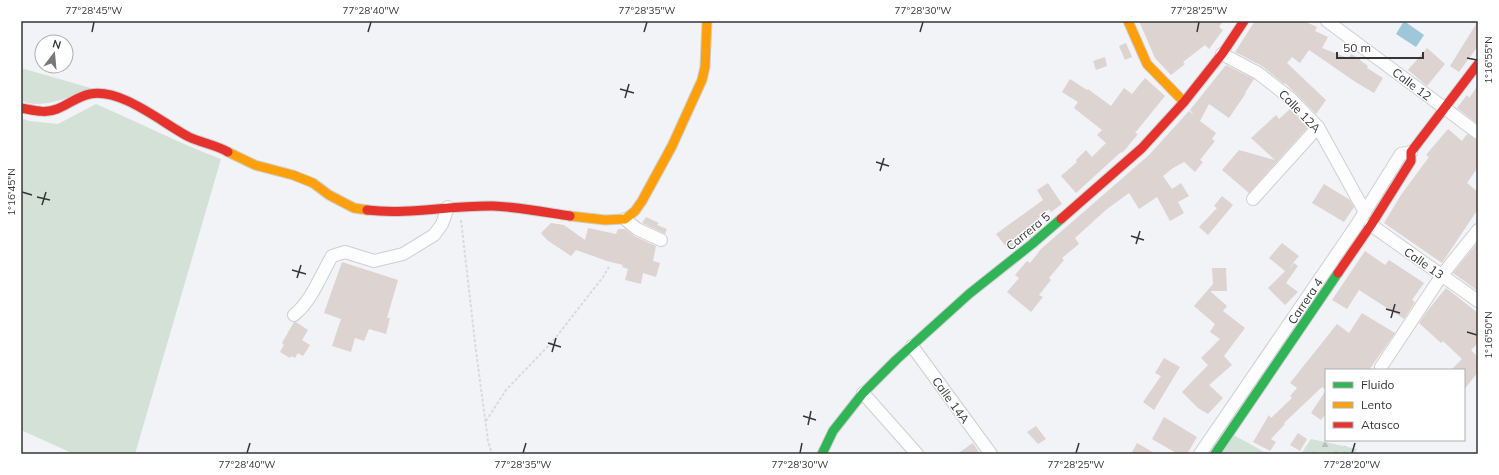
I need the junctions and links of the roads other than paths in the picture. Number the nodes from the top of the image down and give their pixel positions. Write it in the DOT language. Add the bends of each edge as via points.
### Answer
graph roads {
  1 [pos="707,21"];
  2 [pos="1128,21"];
  3 [pos="1244,21"];
  4 [pos="1327,21"];
  5 [pos="1222,54"];
  6 [pos="1478,64"];
  7 [pos="1184,102"];
  8 [pos="21,108"];
  9 [pos="1444,108"];
  10 [pos="1318,128"];
  11 [pos="1478,133"];
  12 [pos="1412,152"];
  13 [pos="1253,199"];
  14 [pos="454,207"];
  15 [pos="1364,212"];
  16 [pos="625,219"];
  17 [pos="1371,226"];
  18 [pos="1478,230"];
  19 [pos="661,240"];
  20 [pos="1442,276"];
  21 [pos="1478,301"];
  22 [pos="294,315"];
  23 [pos="912,346"];
  24 [pos="1381,367"];
  25 [pos="863,393"];
  26 [pos="822,454"];
  27 [pos="917,454"];
  28 [pos="991,454"];
  29 [pos="1200,454"];
  30 [pos="1215,454"];
  1 -- 16 [label="street" via="706,67 702,80 672,146 642,201"];
  2 -- 7 [label="street" via="1147,64"];
  3 -- 5 [label="street, Carrera 5"];
  4 -- 9 [label="street, Calle 12"];
  5 -- 7 [label="street, Carrera 5"];
  5 -- 10 [label="street, Calle 12A" via="1258,73 1290,98"];
  6 -- 9 [label="street, Carrera 4"];
  7 -- 23 [label="street, Carrera 5" via="1142,148 1090,195 969,294"];
  8 -- 14 [label="street" via="42,112 56,110 90,94 105,94 130,102 201,143 223,149 255,165 313,183 354,208 399,212"];
  9 -- 11 [label="street, Calle 12"];
  9 -- 12 [label="street, Carrera 4"];
  10 -- 13 [label="street"];
  10 -- 15 [label="street, Calle 12A"];
  12 -- 15 [label="street, Carrera 4" via="1401,154"];
  12 -- 17 [label="street, Carrera 4" via="1410,161"];
  14 -- 16 [label="street" via="494,206 605,220"];
  14 -- 22 [label="street" via="434,235 403,254 374,261 345,252 332,256 312,295"];
  15 -- 29 [label="street, Carrera 4"];
  16 -- 19 [label="street" via="637,229"];
  17 -- 20 [label="street, Calle 13"];
  17 -- 30 [label="street, Carrera 4"];
  18 -- 20 [label="street"];
  20 -- 21 [label="street, Calle 13"];
  20 -- 24 [label="street"];
  23 -- 25 [label="street, Carrera 5"];
  23 -- 28 [label="street, Calle 14A"];
  25 -- 26 [label="street, Carrera 5" via="833,431"];
  25 -- 27 [label="street"];
}
